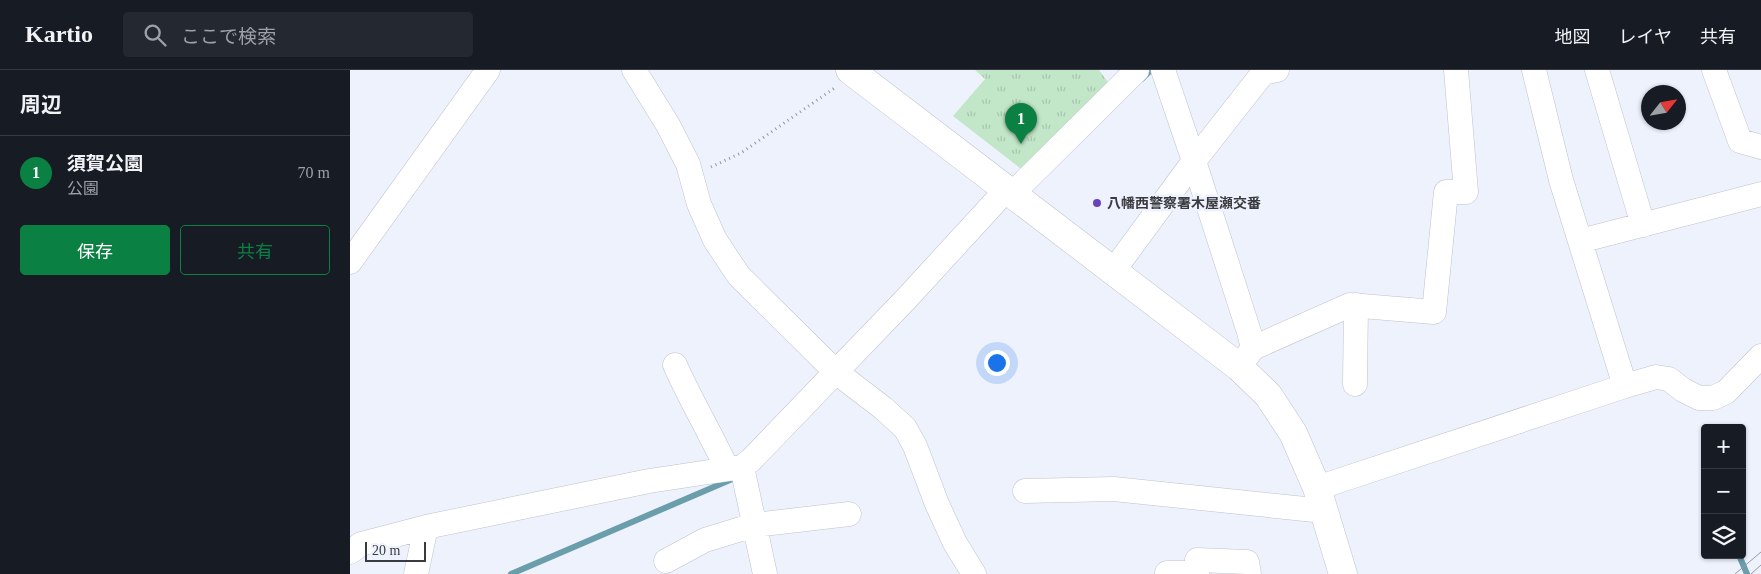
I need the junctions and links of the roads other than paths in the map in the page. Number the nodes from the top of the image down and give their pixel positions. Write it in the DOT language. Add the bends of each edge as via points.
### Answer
graph roads {
  1 [pos="488,70"];
  2 [pos="634,70"];
  3 [pos="1137,70"];
  4 [pos="1163,70"];
  5 [pos="1278,70"];
  6 [pos="1456,70"];
  7 [pos="1534,70"];
  8 [pos="1597,70"];
  9 [pos="1714,70"];
  10 [pos="852,72"];
  11 [pos="1761,147"];
  12 [pos="1194,161"];
  13 [pos="1010,191"];
  14 [pos="1761,194"];
  15 [pos="1643,225"];
  16 [pos="1580,241"];
  17 [pos="350,262"];
  18 [pos="1114,270"];
  19 [pos="1356,305"];
  20 [pos="1761,356"];
  21 [pos="1246,357"];
  22 [pos="675,365"];
  23 [pos="841,376"];
  24 [pos="1355,384"];
  25 [pos="1625,386"];
  26 [pos="739,471"];
  27 [pos="1025,491"];
  28 [pos="1321,499"];
  29 [pos="848,514"];
  30 [pos="754,525"];
  31 [pos="426,528"];
  32 [pos="350,552"];
  33 [pos="666,561"];
  34 [pos="1166,573"];
  35 [pos="416,574"];
  36 [pos="765,574"];
  37 [pos="974,574"];
  38 [pos="1249,574"];
  39 [pos="1343,574"];
  1 -- 17 [label="street"];
  2 -- 23 [label="street" via="688,164 699,204 715,240 739,276"];
  3 -- 13 [label="street"];
  4 -- 12 [label="street"];
  5 -- 12 [label="street" via="1263,73"];
  6 -- 19 [label="street" via="1466,192 1446,192 1434,312"];
  7 -- 16 [label="street" via="1561,180"];
  8 -- 15 [label="street"];
  9 -- 11 [label="street" via="1740,141"];
  10 -- 13 [label="street"];
  12 -- 18 [label="street"];
  12 -- 21 [label="street" via="1244,314"];
  13 -- 18 [label="street"];
  13 -- 23 [label="street" via="907,298"];
  14 -- 15 [label="street"];
  15 -- 16 [label="street"];
  16 -- 25 [label="street"];
  18 -- 21 [label="street"];
  19 -- 21 [label="street" via="1350,305"];
  19 -- 24 [label="street"];
  20 -- 25 [label="street" via="1726,392 1713,398 1699,398 1669,379 1656,377"];
  21 -- 28 [label="street" via="1293,432"];
  22 -- 26 [label="street" via="687,394 712,436"];
  23 -- 26 [label="street"];
  23 -- 37 [label="street" via="905,428 955,543"];
  25 -- 28 [label="street"];
  26 -- 30 [label="street"];
  26 -- 31 [label="street" via="649,481"];
  27 -- 28 [label="street" via="1114,489"];
  28 -- 39 [label="street"];
  29 -- 30 [label="street"];
  30 -- 33 [label="street" via="705,540"];
  30 -- 36 [label="street"];
  31 -- 32 [label="street" via="361,544"];
  31 -- 35 [label="street"];
  34 -- 38 [label="street" via="1197,573 1197,560 1247,562"];
}
